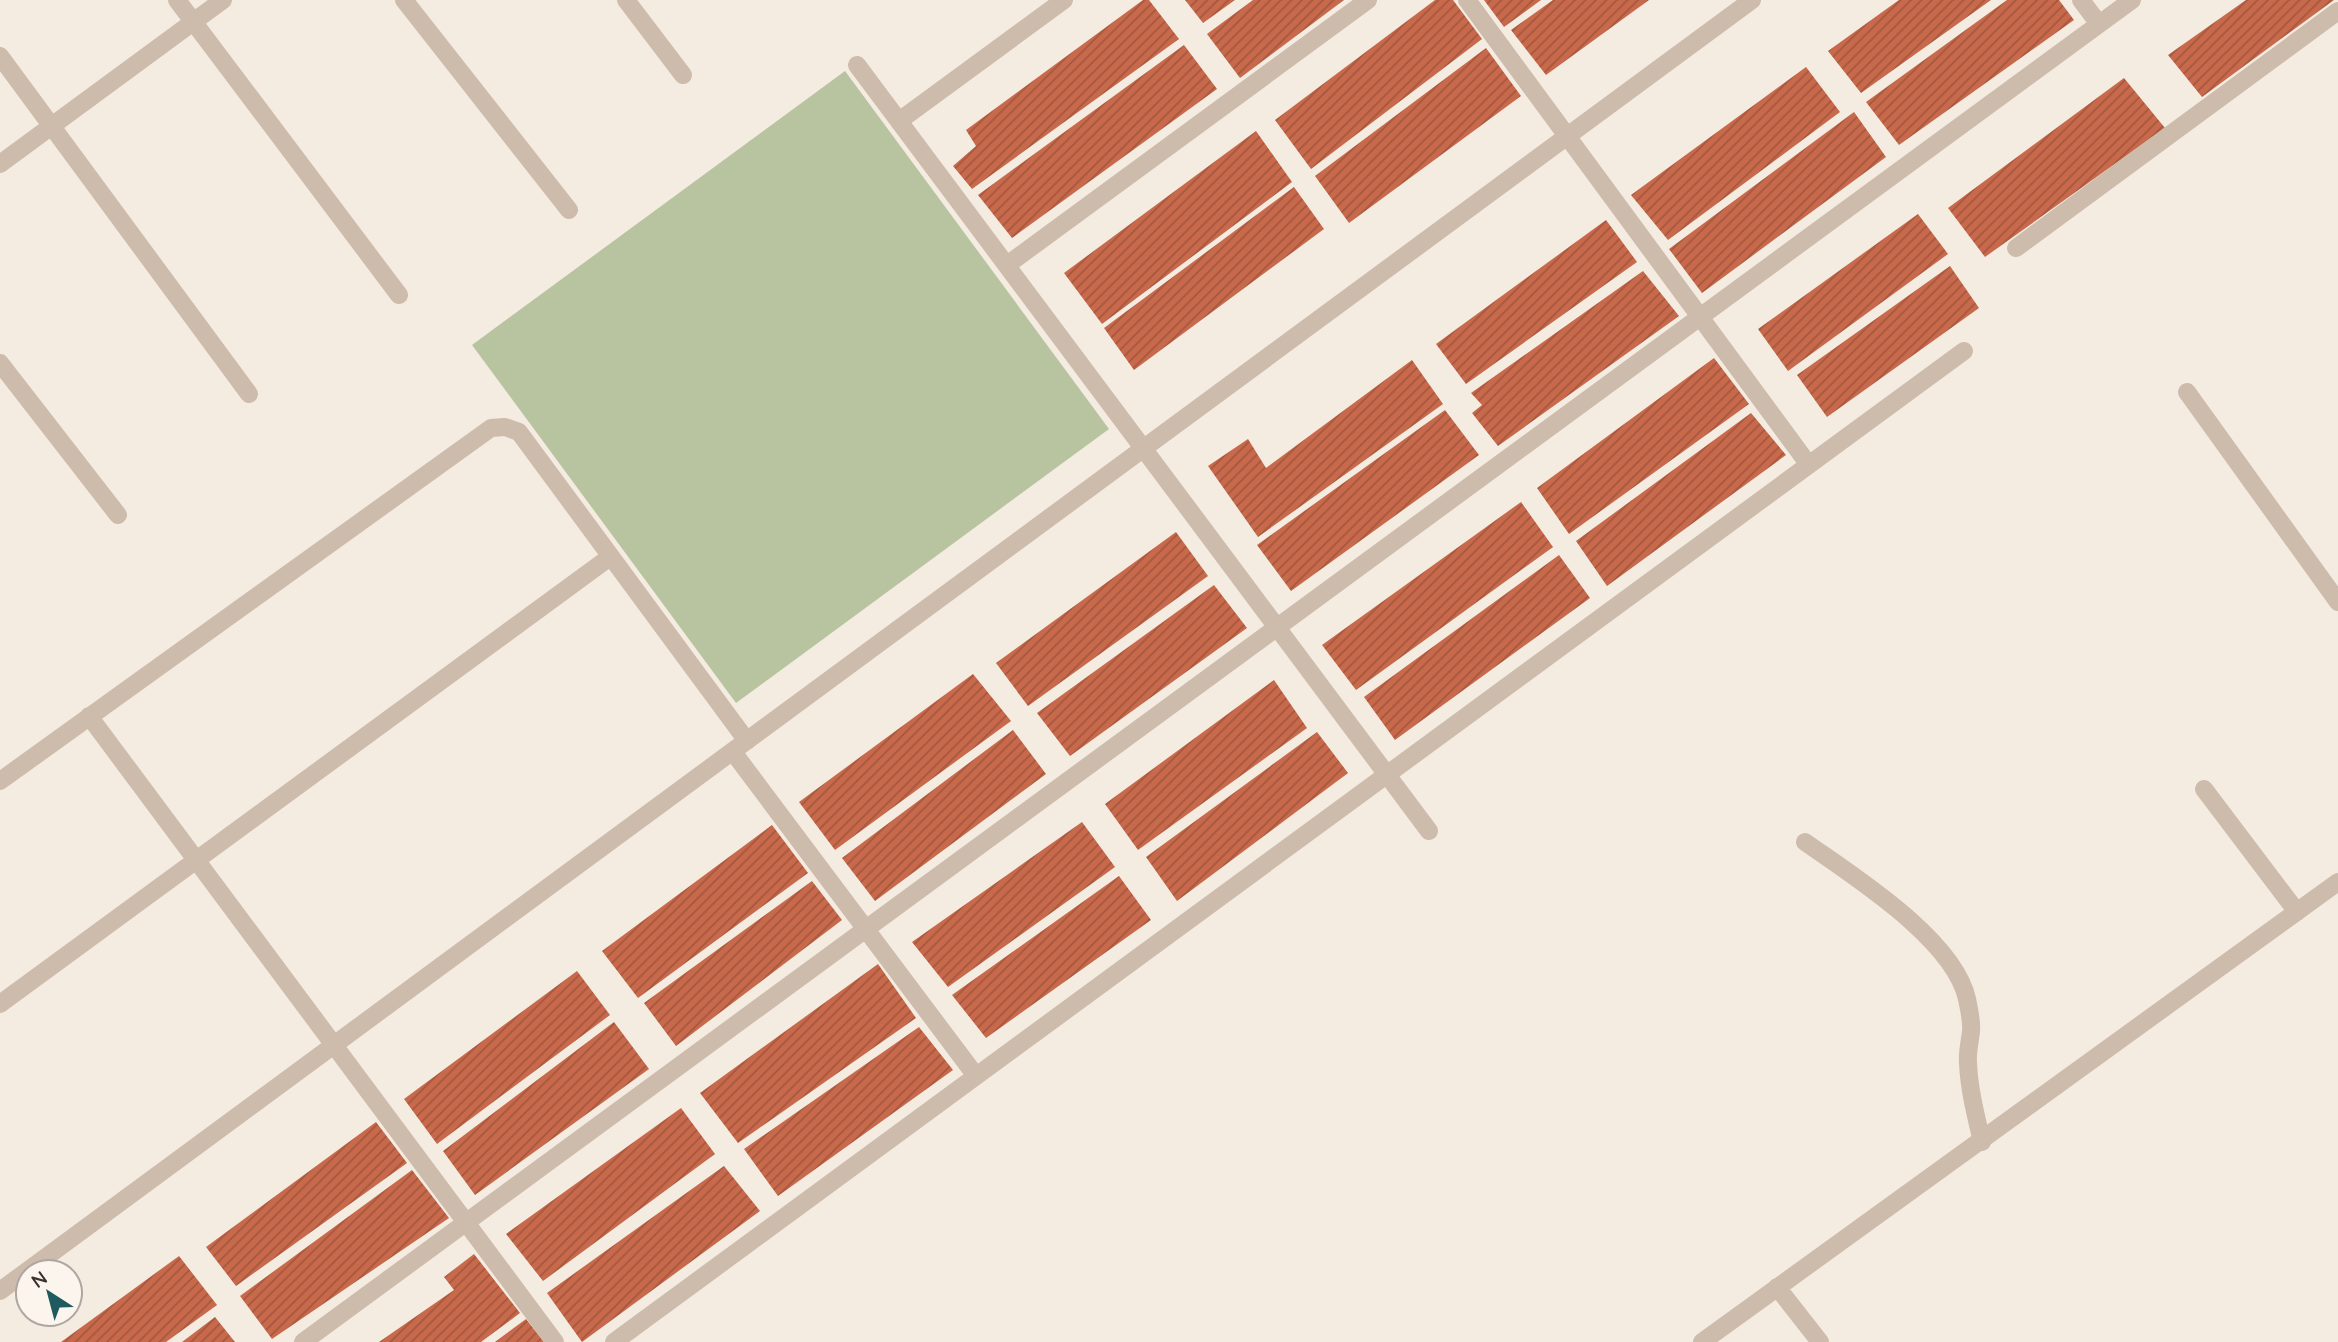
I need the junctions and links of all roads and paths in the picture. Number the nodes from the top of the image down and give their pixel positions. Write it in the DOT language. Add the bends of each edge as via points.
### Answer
graph roads {
  1 [pos="177,0"];
  2 [pos="223,0"];
  3 [pos="404,0"];
  4 [pos="626,0"];
  5 [pos="1064,0"];
  6 [pos="1368,0"];
  7 [pos="1467,0"];
  8 [pos="1752,0"];
  9 [pos="2081,0"];
  10 [pos="2132,0"];
  11 [pos="2338,11"];
  12 [pos="193,23"];
  13 [pos="2099,24"];
  14 [pos="0,56"];
  15 [pos="857,65"];
  16 [pos="682,75"];
  17 [pos="899,121"];
  18 [pos="51,126"];
  19 [pos="1567,136"];
  20 [pos="0,164"];
  21 [pos="569,210"];
  22 [pos="2016,248"];
  23 [pos="1007,265"];
  24 [pos="399,295"];
  25 [pos="1700,317"];
  26 [pos="1964,351"];
  27 [pos="0,363"];
  28 [pos="2187,392"];
  29 [pos="249,394"];
  30 [pos="1144,449"];
  31 [pos="1809,465"];
  32 [pos="118,515"];
  33 [pos="610,556"];
  34 [pos="2338,603"];
  35 [pos="1277,627"];
  36 [pos="89,716"];
  37 [pos="740,746"];
  38 [pos="1387,774"];
  39 [pos="0,781"];
  40 [pos="2204,789"];
  41 [pos="1429,831"];
  42 [pos="1805,842"];
  43 [pos="196,860"];
  44 [pos="2338,882"];
  45 [pos="2297,912"];
  46 [pos="866,929"];
  47 [pos="0,1004"];
  48 [pos="334,1045"];
  49 [pos="976,1076"];
  50 [pos="1982,1142"];
  51 [pos="466,1222"];
  52 [pos="1777,1287"];
  53 [pos="0,1291"];
  54 [pos="303,1342"];
  55 [pos="555,1342"];
  56 [pos="614,1342"];
  57 [pos="1702,1342"];
  58 [pos="1820,1342"];
  1 -- 12 [label="street"];
  2 -- 12 [label="street"];
  3 -- 21 [label="street"];
  4 -- 16 [label="street"];
  5 -- 17 [label="street"];
  6 -- 23 [label="street"];
  7 -- 19 [label="street"];
  8 -- 19 [label="street"];
  9 -- 13 [label="street"];
  10 -- 13 [label="street"];
  11 -- 22 [label="street"];
  12 -- 18 [label="street"];
  12 -- 24 [label="street"];
  13 -- 25 [label="street"];
  14 -- 18 [label="street"];
  15 -- 17 [label="street"];
  17 -- 23 [label="street"];
  18 -- 20 [label="street"];
  18 -- 29 [label="street"];
  19 -- 25 [label="street"];
  19 -- 30 [label="street"];
  23 -- 30 [label="street"];
  25 -- 31 [label="street"];
  25 -- 35 [label="street"];
  26 -- 31 [label="street"];
  27 -- 32 [label="street"];
  28 -- 34 [label="street"];
  30 -- 35 [label="street"];
  30 -- 37 [label="street"];
  31 -- 38 [label="street"];
  33 -- 36 [label="street" via="519,432 491,428"];
  33 -- 37 [label="street"];
  33 -- 43 [label="street"];
  35 -- 38 [label="street"];
  35 -- 46 [label="street"];
  36 -- 39 [label="street"];
  36 -- 43 [label="street"];
  37 -- 46 [label="street"];
  37 -- 48 [label="street"];
  38 -- 41 [label="street"];
  38 -- 49 [label="street"];
  40 -- 45 [label="street"];
  42 -- 50 [label="street" via="1882,897 1937,947 1954,969 1972,1027 1968,1061"];
  43 -- 47 [label="street"];
  43 -- 48 [label="street"];
  44 -- 45 [label="street"];
  45 -- 50 [label="street"];
  46 -- 49 [label="street"];
  46 -- 51 [label="street"];
  48 -- 51 [label="street"];
  48 -- 53 [label="street"];
  49 -- 56 [label="street"];
  50 -- 52 [label="street"];
  51 -- 54 [label="street"];
  51 -- 55 [label="street"];
  52 -- 57 [label="street"];
  52 -- 58 [label="street"];
}
